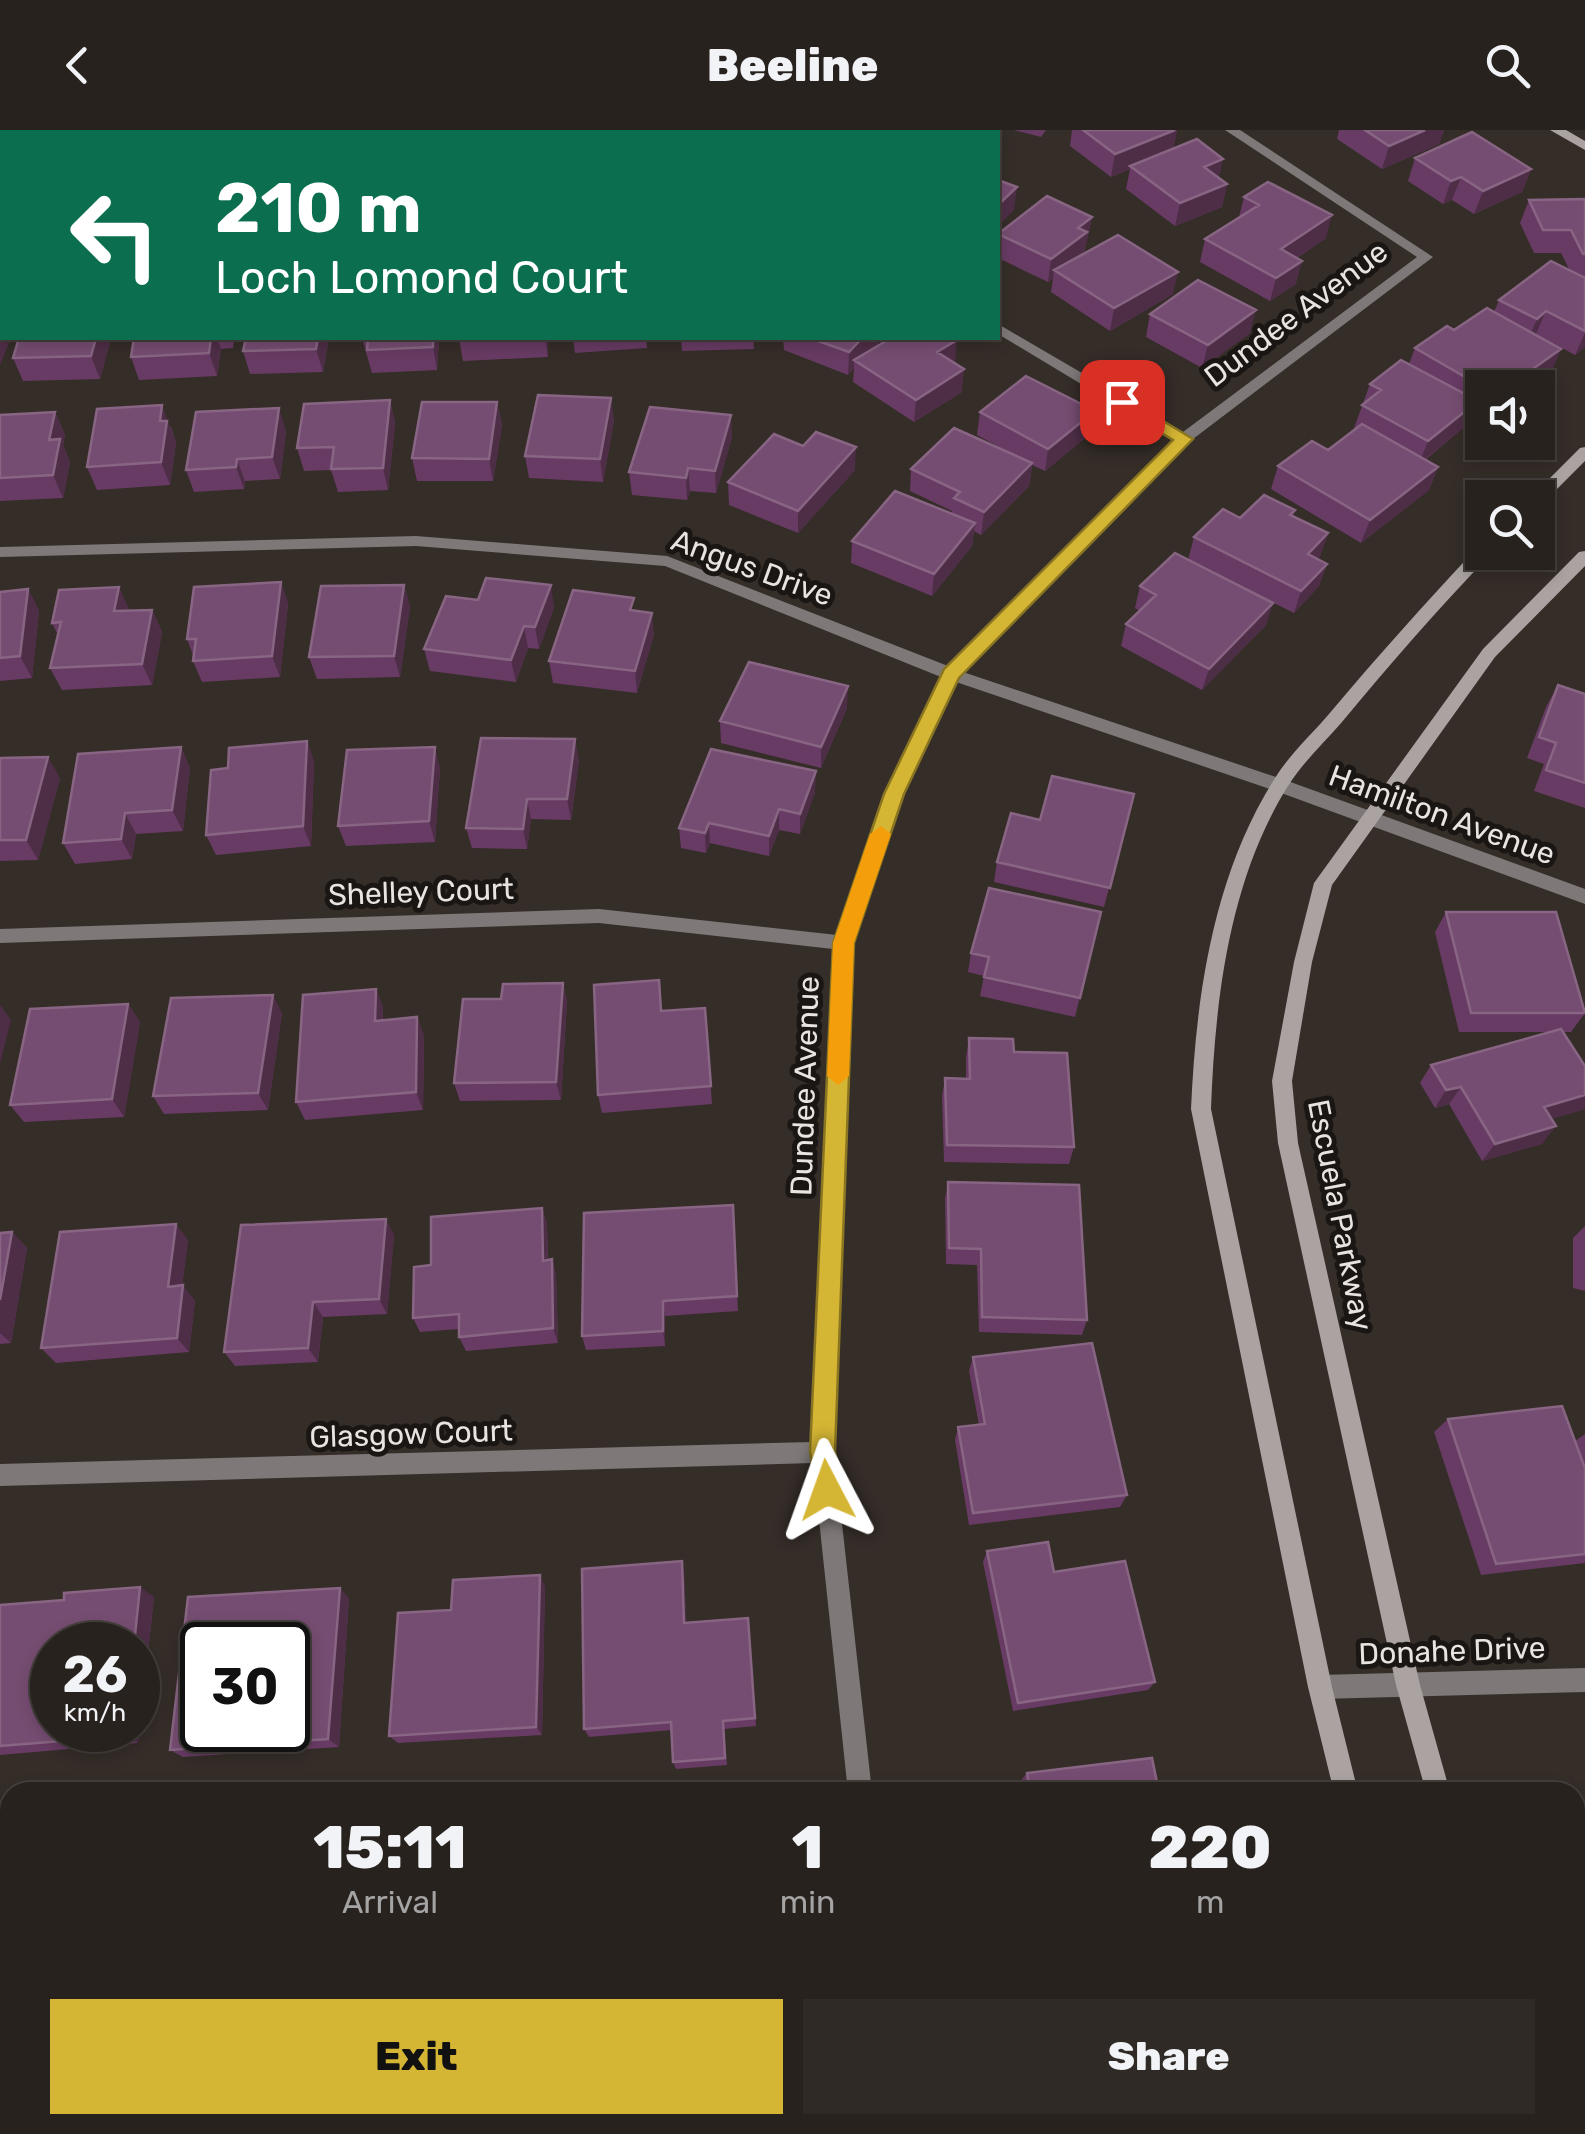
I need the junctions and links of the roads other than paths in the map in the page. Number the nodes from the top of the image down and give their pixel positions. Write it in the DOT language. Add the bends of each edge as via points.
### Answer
graph roads {
  1 [pos="1231,130"];
  2 [pos="1556,130"];
  3 [pos="1585,146"];
  4 [pos="1000,329"];
  5 [pos="1184,439"];
  6 [pos="1585,452"];
  7 [pos="1555,481"];
  8 [pos="0,552"];
  9 [pos="1585,556"];
  10 [pos="1466,570"];
  11 [pos="951,674"];
  12 [pos="1280,784"];
  13 [pos="1368,818"];
  14 [pos="1585,897"];
  15 [pos="0,936"];
  16 [pos="844,943"];
  17 [pos="823,1452"];
  18 [pos="0,1475"];
  19 [pos="1585,1680"];
  20 [pos="1408,1685"];
  21 [pos="1320,1687"];
  22 [pos="859,1782"];
  23 [pos="1344,1782"];
  24 [pos="1435,1782"];
  1 -- 5 [label="street, Dundee Avenue" via="1426,257"];
  2 -- 3 [label="street"];
  4 -- 5 [label="street"];
  5 -- 11 [label="street, Dundee Avenue"];
  6 -- 7 [label="street"];
  8 -- 11 [label="street, Angus Drive" via="416,541 667,561"];
  9 -- 13 [label="street, Escuela Parkway" via="1489,652"];
  10 -- 12 [label="street"];
  11 -- 12 [label="street, Angus Drive"];
  11 -- 16 [label="street, Dundee Avenue" via="894,794"];
  12 -- 13 [label="street, Hamilton Avenue"];
  12 -- 21 [label="street" via="1244,864 1216,952 1201,1109"];
  13 -- 14 [label="street, Hamilton Avenue"];
  13 -- 20 [label="street, Escuela Parkway" via="1324,883 1282,1081 1288,1143"];
  15 -- 16 [label="street, Shelley Court" via="599,916"];
  16 -- 17 [label="street, Dundee Avenue"];
  17 -- 18 [label="street, Glasgow Court"];
  17 -- 22 [label="street, Dundee Avenue"];
  19 -- 20 [label="street, Donahe Drive"];
  20 -- 21 [label="street, Donahe Drive"];
  20 -- 24 [label="street, Escuela Parkway"];
  21 -- 23 [label="street"];
}
